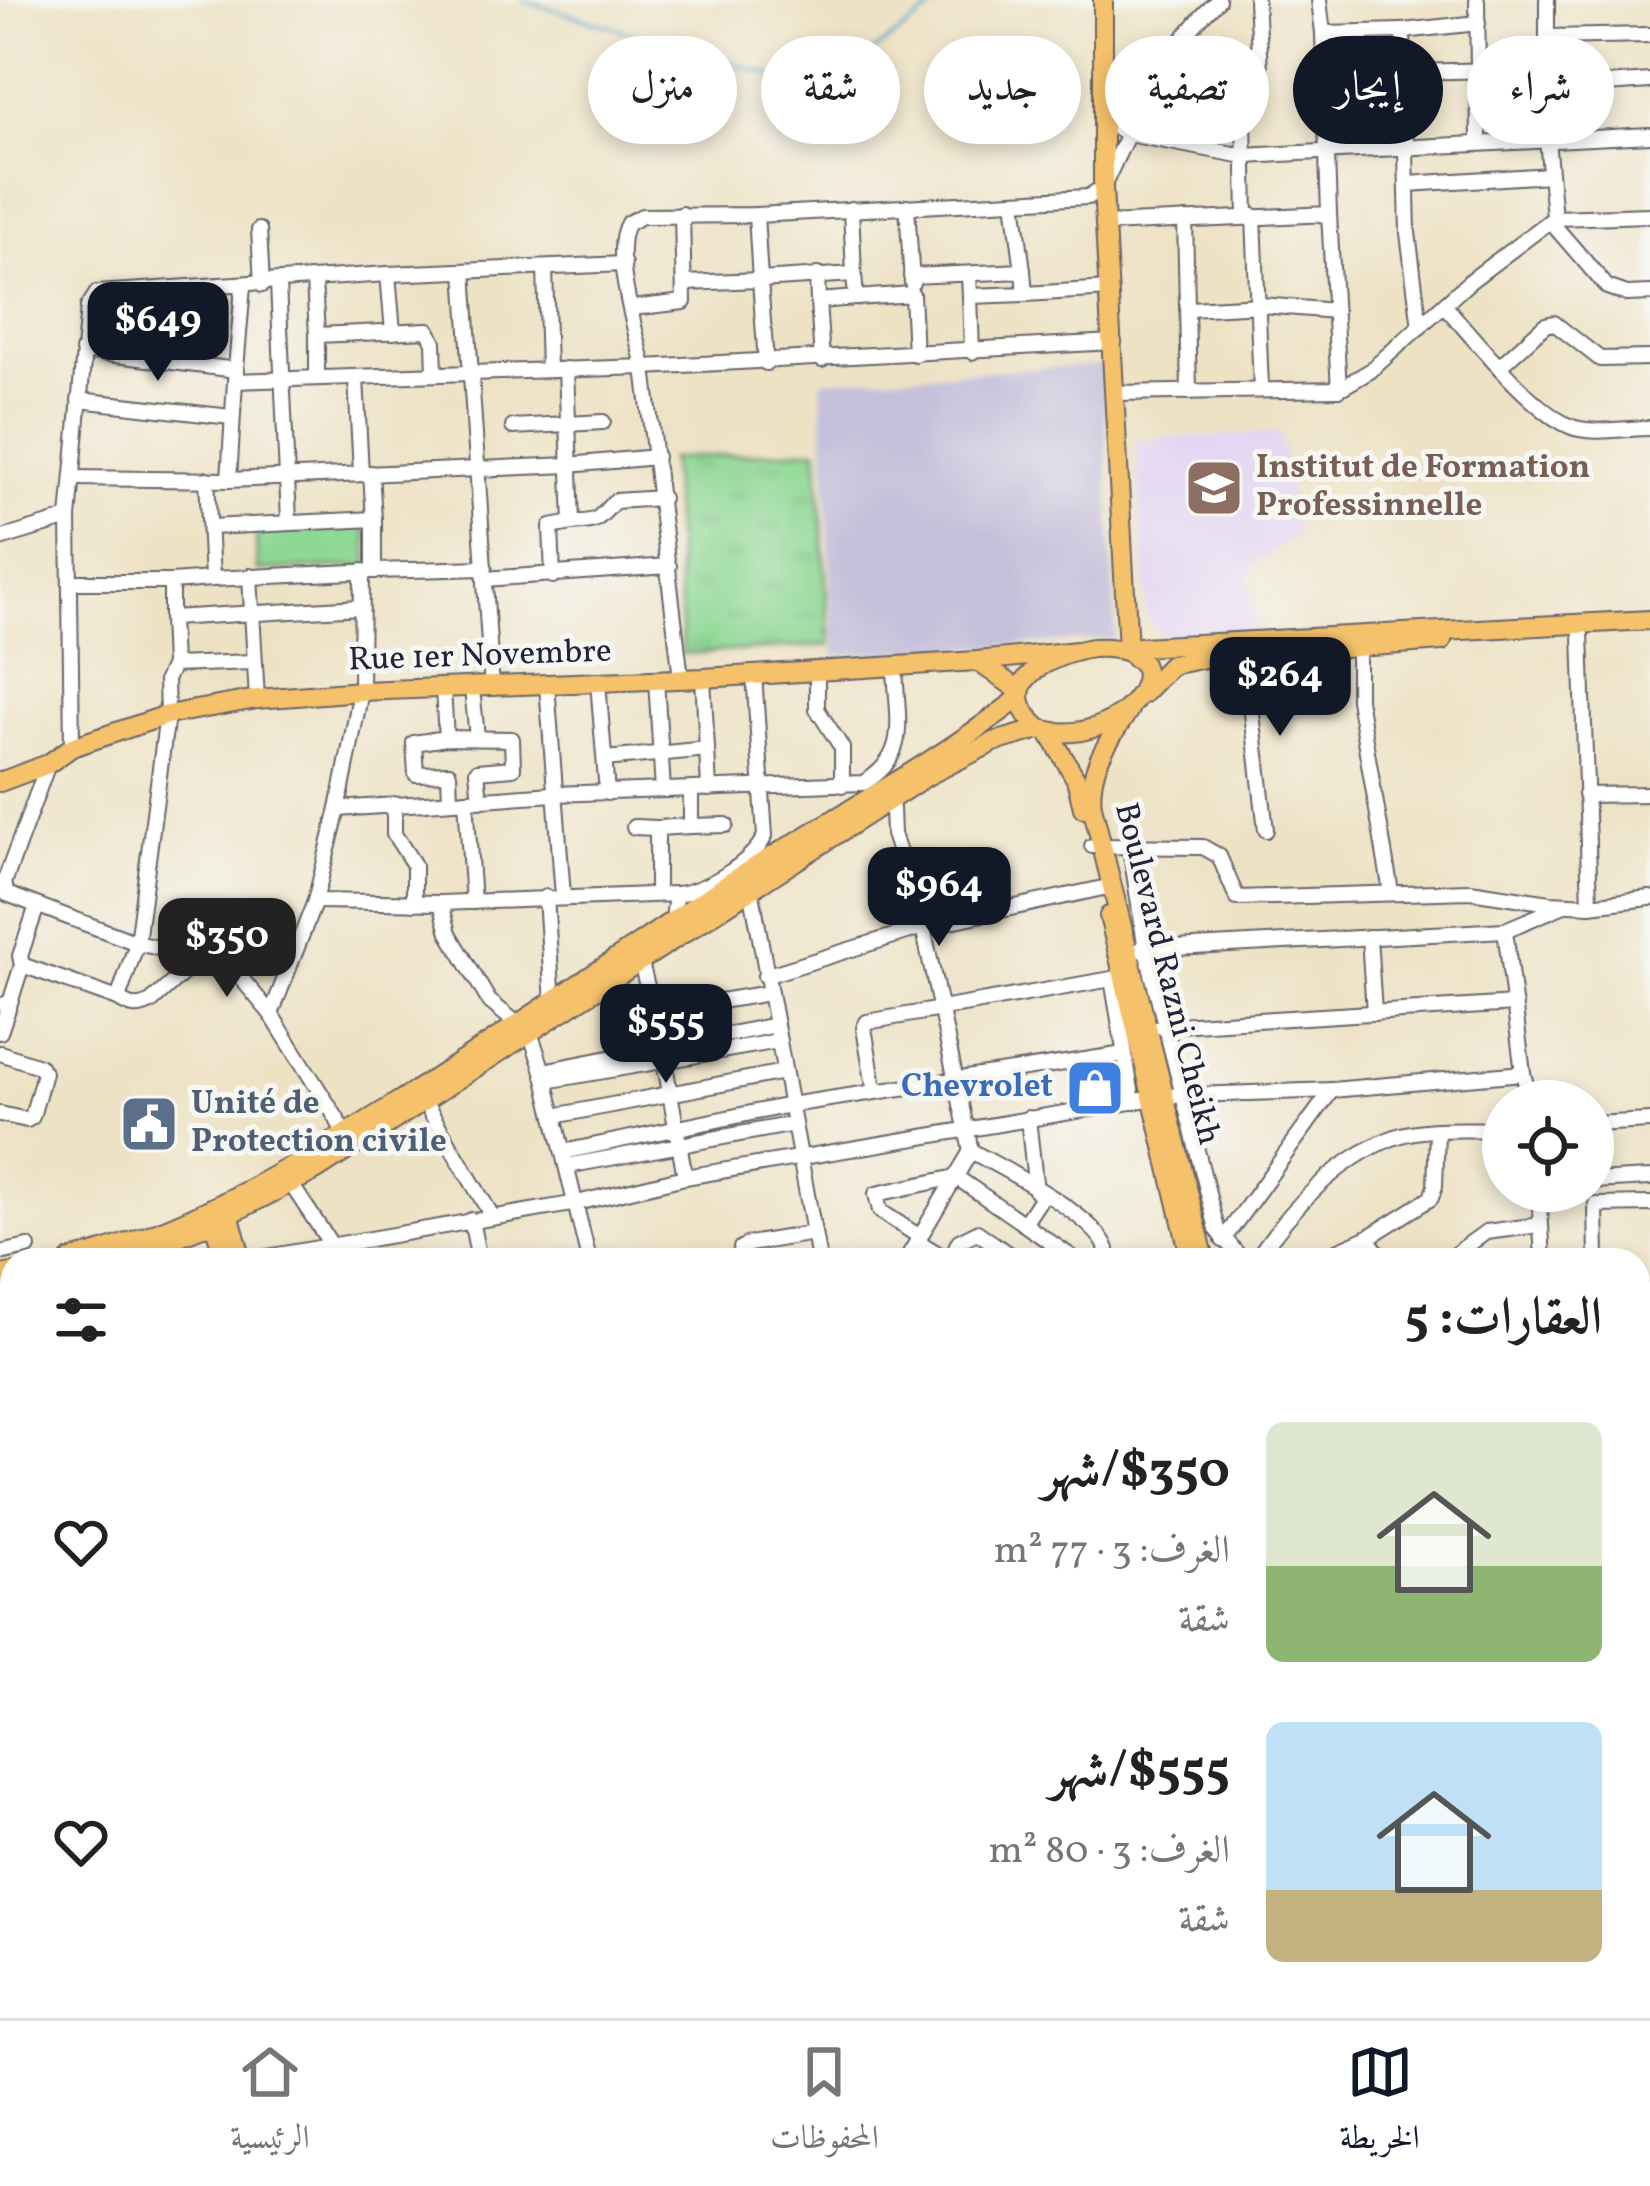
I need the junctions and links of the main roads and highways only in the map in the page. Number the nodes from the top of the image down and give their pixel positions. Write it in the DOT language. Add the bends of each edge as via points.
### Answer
graph roads {
  1 [pos="1102,0"];
  2 [pos="1650,620"];
  3 [pos="1650,631"];
  4 [pos="1077,650"];
  5 [pos="1126,651"];
  6 [pos="977,661"];
  7 [pos="1020,694"];
  8 [pos="1143,694"];
  9 [pos="1129,710"];
  10 [pos="1044,730"];
  11 [pos="0,782"];
  12 [pos="1097,846"];
  13 [pos="748,880"];
  14 [pos="638,953"];
  15 [pos="1142,1022"];
  16 [pos="525,1030"];
  17 [pos="1159,1098"];
  18 [pos="347,1143"];
  19 [pos="220,1212"];
  20 [pos="108,1248"];
  21 [pos="144,1248"];
  22 [pos="224,1248"];
  23 [pos="239,1248"];
  24 [pos="1189,1248"];
  25 [pos="1202,1248"];
  1 -- 5 [label="main road"];
  2 -- 5 [label="main road"];
  3 -- 8 [label="main road" via="1245,655 1171,665"];
  4 -- 5 [label="main road"];
  4 -- 6 [label="main road, Rue 1er Novembre"];
  4 -- 7 [label="main road" via="1038,668"];
  5 -- 8 [label="main road" via="1145,674"];
  6 -- 7 [label="main road"];
  6 -- 11 [label="main road, Rue 1er Novembre" via="257,699 167,716 72,747"];
  7 -- 10 [label="main road"];
  7 -- 13 [label="main road"];
  8 -- 9 [label="main road"];
  9 -- 10 [label="main road" via="1082,730"];
  9 -- 12 [label="main road, Boulevard Razni Cheikh" via="1091,778"];
  10 -- 12 [label="main road, Boulevard Razni Cheikh" via="1076,779"];
  10 -- 13 [label="main road" via="959,757"];
  12 -- 15 [label="main road, Boulevard Razni Cheikh" via="1138,950"];
  12 -- 15 [label="main road, Boulevard Razni Cheikh" via="1117,978"];
  13 -- 14 [label="main road"];
  13 -- 14 [label="main road" via="673,920"];
  14 -- 16 [label="main road"];
  14 -- 16 [label="main road"];
  15 -- 17 [label="main road, Boulevard Razni Cheikh"];
  16 -- 18 [label="main road"];
  16 -- 18 [label="main road" via="425,1102"];
  17 -- 24 [label="main road, Boulevard Razni Cheikh"];
  17 -- 25 [label="main road, Boulevard Razni Cheikh"];
  18 -- 19 [label="main road"];
  18 -- 19 [label="main road" via="291,1184"];
  19 -- 20 [label="main road"];
  19 -- 21 [label="main road"];
  19 -- 22 [label="main road"];
  19 -- 23 [label="main road"];
}
